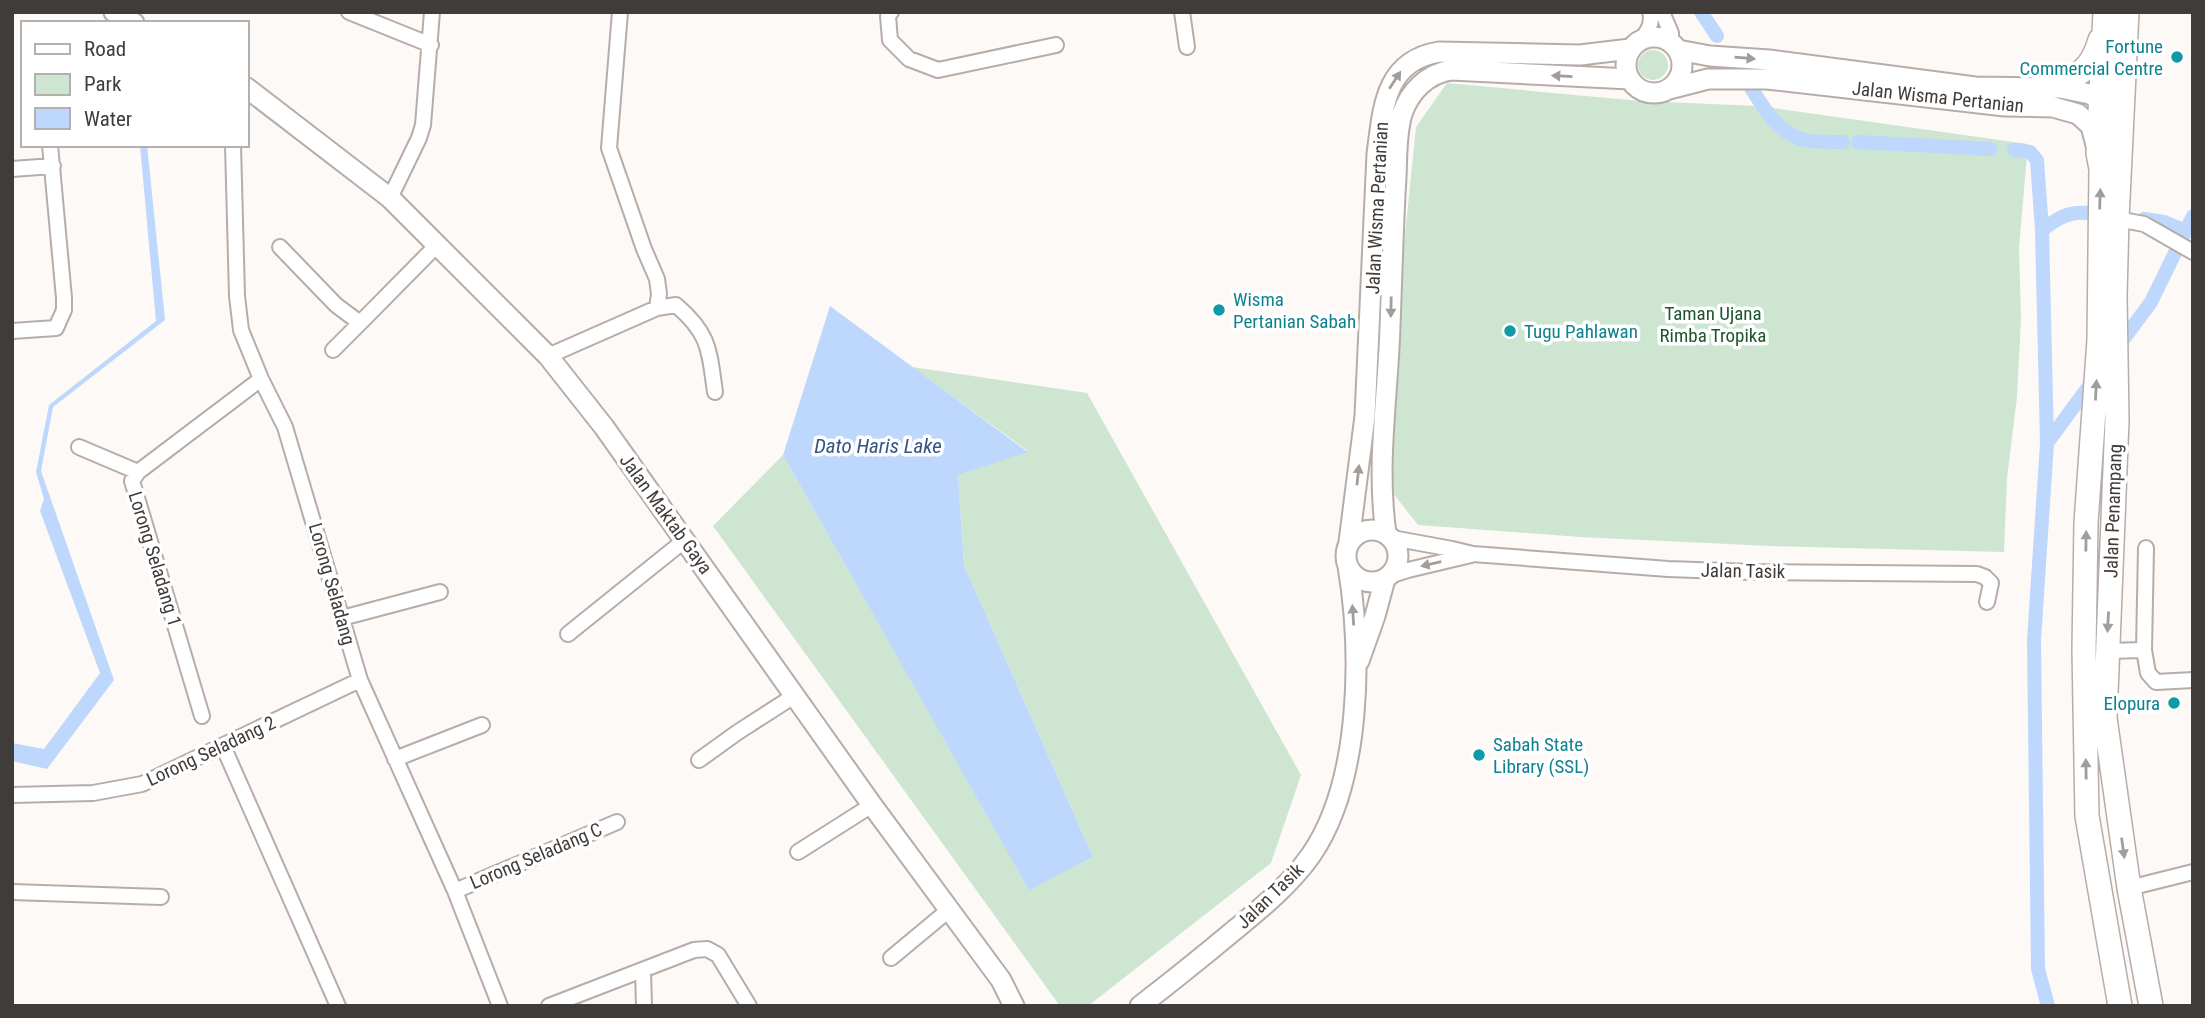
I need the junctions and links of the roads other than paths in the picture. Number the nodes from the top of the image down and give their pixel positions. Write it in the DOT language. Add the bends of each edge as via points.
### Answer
graph roads {
  1 [pos="114,12"];
  2 [pos="349,12"];
  3 [pos="432,12"];
  4 [pos="620,12"];
  5 [pos="891,12"];
  6 [pos="1182,12"];
  7 [pos="1650,12"];
  8 [pos="1662,12"];
  9 [pos="2127,12"];
  10 [pos="2105,18"];
  11 [pos="130,21"];
  12 [pos="431,45"];
  13 [pos="1056,45"];
  14 [pos="1636,45"];
  15 [pos="1187,47"];
  16 [pos="1674,47"];
  17 [pos="1630,79"];
  18 [pos="2038,87"];
  19 [pos="1669,89"];
  20 [pos="2073,90"];
  21 [pos="249,93"];
  22 [pos="2101,101"];
  23 [pos="2053,107"];
  24 [pos="2122,131"];
  25 [pos="50,147"];
  26 [pos="233,147"];
  27 [pos="2099,161"];
  28 [pos="53,166"];
  29 [pos="12,169"];
  30 [pos="390,198"];
  31 [pos="2108,224"];
  32 [pos="437,245"];
  33 [pos="280,247"];
  34 [pos="2193,252"];
  35 [pos="657,308"];
  36 [pos="360,323"];
  37 [pos="12,331"];
  38 [pos="333,350"];
  39 [pos="548,356"];
  40 [pos="261,379"];
  41 [pos="715,392"];
  42 [pos="79,447"];
  43 [pos="138,472"];
  44 [pos="1389,536"];
  45 [pos="685,540"];
  46 [pos="1349,542"];
  47 [pos="2146,548"];
  48 [pos="1473,555"];
  49 [pos="1348,566"];
  50 [pos="1387,578"];
  51 [pos="440,592"];
  52 [pos="1987,602"];
  53 [pos="342,618"];
  54 [pos="568,634"];
  55 [pos="2144,650"];
  56 [pos="2106,651"];
  57 [pos="1357,665"];
  58 [pos="360,680"];
  59 [pos="2193,680"];
  60 [pos="793,696"];
  61 [pos="202,716"];
  62 [pos="482,725"];
  63 [pos="223,746"];
  64 [pos="395,760"];
  65 [pos="699,760"];
  66 [pos="12,795"];
  67 [pos="872,805"];
  68 [pos="617,822"];
  69 [pos="798,852"];
  70 [pos="2193,872"];
  71 [pos="2129,888"];
  72 [pos="455,891"];
  73 [pos="12,892"];
  74 [pos="161,897"];
  75 [pos="950,909"];
  76 [pos="2104,917"];
  77 [pos="891,958"];
  78 [pos="643,971"];
  79 [pos="338,1006"];
  80 [pos="500,1006"];
  81 [pos="549,1006"];
  82 [pos="644,1006"];
  83 [pos="749,1006"];
  84 [pos="1014,1006"];
  85 [pos="1140,1006"];
  86 [pos="2120,1006"];
  87 [pos="2151,1006"];
  1 -- 11 [label="street"];
  2 -- 12 [label="street"];
  3 -- 12 [label="street"];
  4 -- 35 [label="street" via="609,148 657,279"];
  5 -- 13 [label="street" via="890,40 909,59 938,70"];
  6 -- 15 [label="street"];
  7 -- 14 [label="street" via="1648,32"];
  8 -- 16 [label="street"];
  9 -- 24 [label="main road, Jalan Penampang"];
  10 -- 18 [label="main road" via="2087,68 2080,75"];
  10 -- 22 [label="main road, Jalan Penampang"];
  12 -- 30 [label="street" via="423,125"];
  14 -- 16 [label="street" via="1657,37"];
  14 -- 17 [label="street" via="1626,64"];
  46 -- 14 [label="street, Jalan Wisma Pertanian, one-way" via="1365,416 1377,154 1384,103 1393,82 1424,54 1580,55"];
  16 -- 18 [label="street, Jalan Wisma Pertanian, one-way" via="1710,56 1975,87"];
  16 -- 19 [label="street" via="1682,67"];
  17 -- 19 [label="street" via="1652,93"];
  17 -- 44 [label="street, Jalan Wisma Pertanian, one-way" via="1451,70 1432,75 1409,99 1398,130 1381,469"];
  18 -- 20 [label="street, Jalan Wisma Pertanian"];
  19 -- 23 [label="street, Jalan Wisma Pertanian" via="1725,78 1767,79 2005,106"];
  20 -- 22 [label="street, Jalan Wisma Pertanian"];
  20 -- 23 [label="street" via="2082,97 2080,107"];
  21 -- 30 [label="street, Jalan Maktab Gaya"];
  22 -- 24 [label="main road"];
  22 -- 27 [label="main road, Jalan Penampang"];
  23 -- 27 [label="street, Jalan Wisma Pertanian" via="2078,114 2091,126"];
  24 -- 31 [label="main road, Jalan Penampang"];
  25 -- 28 [label="street"];
  26 -- 40 [label="street, Lorong Seladang" via="241,330"];
  31 -- 27 [label="main road, Jalan Penampang, one-way"];
  28 -- 29 [label="street"];
  28 -- 37 [label="street" via="64,310 55,328"];
  30 -- 32 [label="street, Jalan Maktab Gaya"];
  31 -- 34 [label="street" via="2144,224"];
  31 -- 56 [label="main road, Jalan Penampang, one-way" via="2117,383"];
  76 -- 31 [label="main road, Jalan Penampang, one-way" via="2087,816 2085,599 2086,523"];
  32 -- 36 [label="street"];
  32 -- 39 [label="street, Jalan Maktab Gaya"];
  33 -- 36 [label="street"];
  35 -- 39 [label="street"];
  35 -- 41 [label="street" via="676,305 699,326"];
  36 -- 38 [label="street"];
  39 -- 45 [label="street, Jalan Maktab Gaya"];
  40 -- 43 [label="street, Lorong Seladang 1"];
  40 -- 53 [label="street, Lorong Seladang" via="285,427"];
  42 -- 43 [label="street"];
  43 -- 61 [label="street, Lorong Seladang 1" via="132,481"];
  44 -- 46 [label="street" via="1375,529 1363,531"];
  44 -- 48 [label="street, Jalan Tasik"];
  44 -- 50 [label="street" via="1399,558"];
  45 -- 54 [label="street"];
  45 -- 60 [label="street, Jalan Maktab Gaya"];
  46 -- 49 [label="street"];
  47 -- 55 [label="street"];
  48 -- 50 [label="street, Jalan Tasik, one-way"];
  48 -- 52 [label="street, Jalan Tasik" via="1680,569 1977,574 1991,583"];
  49 -- 50 [label="street" via="1366,581"];
  57 -- 49 [label="street, Jalan Tasik, one-way"];
  50 -- 57 [label="street, Jalan Tasik"];
  51 -- 53 [label="street"];
  53 -- 58 [label="street, Lorong Seladang"];
  55 -- 56 [label="street"];
  55 -- 59 [label="street" via="2152,680"];
  56 -- 71 [label="main road, Jalan Penampang, one-way" via="2105,718"];
  57 -- 85 [label="street, Jalan Tasik" via="1340,793 1311,856 1265,906"];
  58 -- 63 [label="street, Lorong Seladang 2"];
  58 -- 64 [label="street, Lorong Seladang"];
  60 -- 65 [label="street"];
  60 -- 67 [label="street, Jalan Maktab Gaya"];
  62 -- 64 [label="street"];
  63 -- 66 [label="street, Lorong Seladang 2" via="142,784 93,793"];
  63 -- 79 [label="street"];
  64 -- 72 [label="street, Lorong Seladang"];
  67 -- 69 [label="street"];
  67 -- 75 [label="street, Jalan Maktab Gaya"];
  68 -- 72 [label="street, Lorong Seladang C"];
  70 -- 71 [label="street"];
  71 -- 76 [label="main road"];
  71 -- 87 [label="main road, Jalan Penampang"];
  72 -- 80 [label="street, Lorong Seladang"];
  73 -- 74 [label="street"];
  75 -- 77 [label="street"];
  75 -- 84 [label="street, Jalan Maktab Gaya"];
  76 -- 86 [label="main road, Jalan Penampang"];
  78 -- 81 [label="street"];
  78 -- 82 [label="street"];
  78 -- 83 [label="street" via="707,949 718,955"];
}
